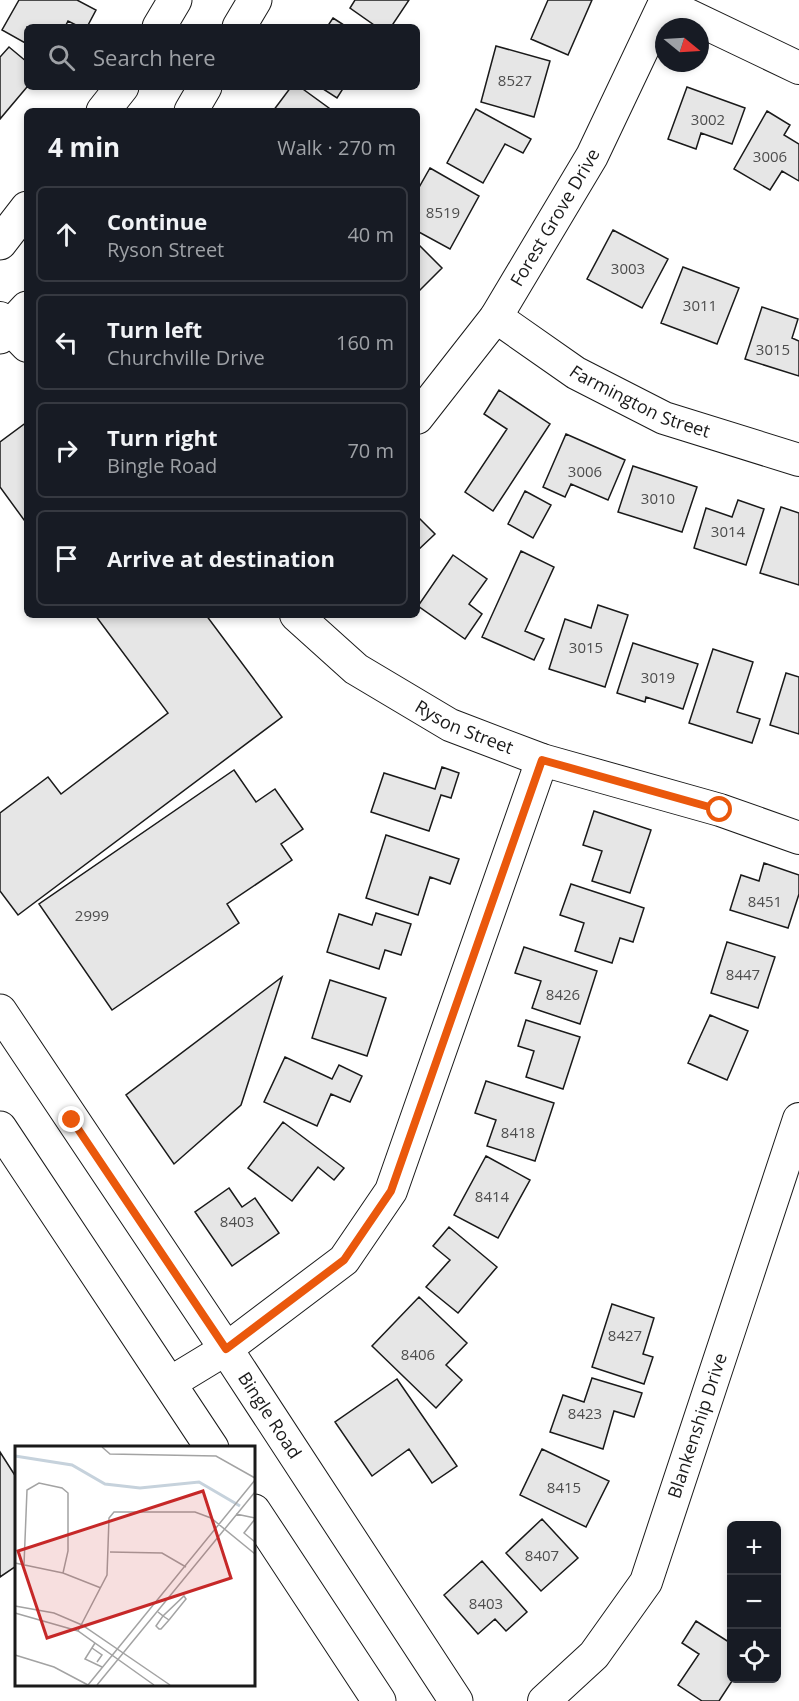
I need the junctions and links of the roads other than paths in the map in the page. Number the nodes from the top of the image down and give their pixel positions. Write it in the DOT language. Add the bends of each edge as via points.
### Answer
graph roads {
  1 [pos="175,0"];
  2 [pos="255,0"];
  3 [pos="665,2"];
  4 [pos="161,24"];
  5 [pos="241,24"];
  6 [pos="799,68"];
  7 [pos="120,90"];
  8 [pos="203,90"];
  9 [pos="105,108"];
  10 [pos="193,108"];
  11 [pos="24,212"];
  12 [pos="0,243"];
  13 [pos="496,316"];
  14 [pos="420,414"];
  15 [pos="799,460"];
  16 [pos="299,618"];
  17 [pos="542,760"];
  18 [pos="799,838"];
  19 [pos="0,1011"];
  20 [pos="799,1119"];
  21 [pos="0,1128"];
  22 [pos="226,1349"];
  23 [pos="170,1383"];
  24 [pos="211,1446"];
  25 [pos="255,1513"];
  26 [pos="379,1701"];
  27 [pos="456,1701"];
  28 [pos="544,1701"];
  1 -- 4 [label="main road"];
  2 -- 5 [label="main road"];
  3 -- 6 [label="street"];
  3 -- 13 [label="street, Forest Grove Drive" via="592,156"];
  7 -- 9 [label="main road"];
  8 -- 10 [label="main road"];
  11 -- 12 [label="main road"];
  13 -- 14 [label="street, Forest Grove Drive"];
  13 -- 15 [label="street, Farmington Street" via="576,373 664,418"];
  16 -- 17 [label="street, Ryson Street" via="356,669 412,703 450,725"];
  17 -- 18 [label="street, Ryson Street" via="720,810"];
  17 -- 22 [label="street" via="391,1191 344,1260"];
  19 -- 22 [label="main road, Bingle Road"];
  20 -- 28 [label="street, Blankenship Drive" via="646,1582 594,1655"];
  21 -- 23 [label="main road"];
  22 -- 23 [label="street"];
  22 -- 27 [label="main road, Bingle Road"];
  23 -- 24 [label="main road"];
  25 -- 26 [label="main road"];
}
